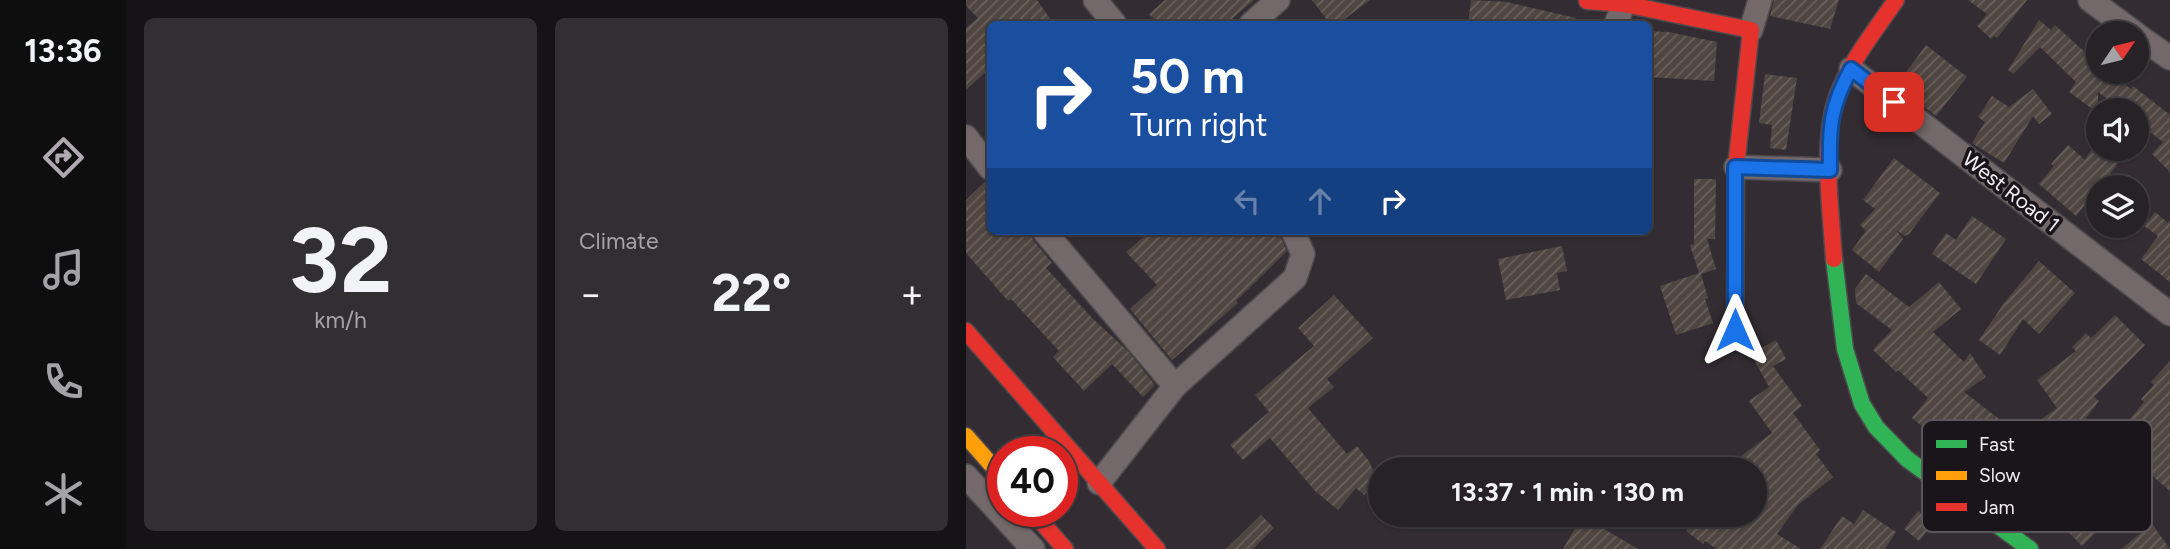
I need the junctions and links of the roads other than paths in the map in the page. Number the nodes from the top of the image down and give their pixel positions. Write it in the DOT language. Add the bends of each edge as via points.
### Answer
graph roads {
  1 [pos="1095,0"];
  2 [pos="1279,0"];
  3 [pos="1760,0"];
  4 [pos="1896,0"];
  5 [pos="2090,0"];
  6 [pos="1587,1"];
  7 [pos="1622,10"];
  8 [pos="1112,21"];
  9 [pos="1254,21"];
  10 [pos="2118,21"];
  11 [pos="1751,30"];
  12 [pos="2149,43"];
  13 [pos="2170,58"];
  14 [pos="1851,69"];
  15 [pos="966,137"];
  16 [pos="987,164"];
  17 [pos="1735,167"];
  18 [pos="1830,170"];
  19 [pos="1047,235"];
  20 [pos="1295,235"];
  21 [pos="2170,314"];
  22 [pos="1735,330"];
  23 [pos="966,331"];
  24 [pos="1175,386"];
  25 [pos="966,436"];
  26 [pos="987,460"];
  27 [pos="1922,470"];
  28 [pos="966,476"];
  29 [pos="1099,482"];
  30 [pos="1046,527"];
  31 [pos="2007,532"];
  32 [pos="1033,549"];
  33 [pos="1065,549"];
  34 [pos="1157,549"];
  35 [pos="2030,549"];
  1 -- 8 [label="street"];
  2 -- 9 [label="street"];
  3 -- 11 [label="street"];
  4 -- 14 [label="main road"];
  5 -- 10 [label="street"];
  6 -- 7 [label="main road"];
  7 -- 11 [label="main road"];
  11 -- 17 [label="main road"];
  12 -- 13 [label="street"];
  14 -- 18 [label="main road" via="1831,116"];
  14 -- 21 [label="street, West Road 1"];
  15 -- 16 [label="street"];
  17 -- 18 [label="street"];
  17 -- 22 [label="main road"];
  18 -- 27 [label="main road" via="1835,273 1846,355 1874,425 1892,448"];
  19 -- 24 [label="street"];
  20 -- 24 [label="street" via="1303,254 1295,278"];
  23 -- 29 [label="main road"];
  24 -- 29 [label="street"];
  25 -- 26 [label="main road"];
  28 -- 32 [label="street"];
  29 -- 34 [label="main road"];
  30 -- 33 [label="main road"];
  31 -- 35 [label="main road"];
}
